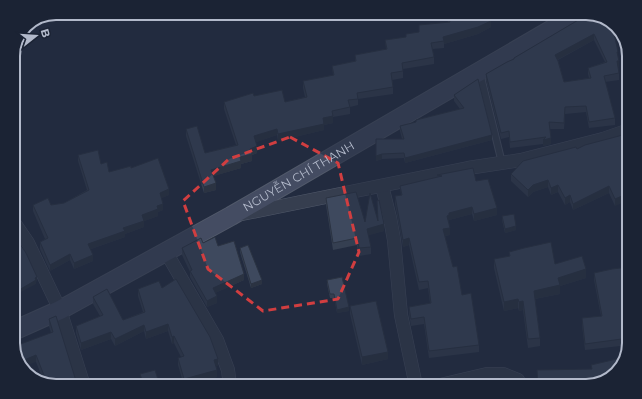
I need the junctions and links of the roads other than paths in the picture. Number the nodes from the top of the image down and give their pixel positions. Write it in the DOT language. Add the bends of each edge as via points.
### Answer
graph roads {
  1 [pos="568,20"];
  2 [pos="479,72"];
  3 [pos="622,132"];
  4 [pos="502,163"];
  5 [pos="382,186"];
  6 [pos="231,216"];
  7 [pos="20,231"];
  8 [pos="166,252"];
  9 [pos="60,310"];
  10 [pos="20,328"];
  11 [pos="82,379"];
  12 [pos="229,379"];
  13 [pos="415,379"];
  14 [pos="466,379"];
  15 [pos="515,379"];
  1 -- 2 [label="main road, NGUYỄN CHÍ THANH"];
  2 -- 4 [label="lane"];
  2 -- 6 [label="main road, NGUYỄN CHÍ THANH"];
  3 -- 4 [label="street" via="581,145"];
  4 -- 5 [label="street"];
  5 -- 6 [label="street"];
  5 -- 13 [label="street" via="394,240 401,315"];
  6 -- 8 [label="main road, NGUYỄN CHÍ THANH"];
  7 -- 9 [label="street"];
  8 -- 9 [label="main road, NGUYỄN CHÍ THANH"];
  8 -- 12 [label="street" via="217,340"];
  9 -- 10 [label="main road, NGUYỄN CHÍ THANH"];
  9 -- 11 [label="street"];
  14 -- 15 [label="street" via="487,374 502,374"];
}
